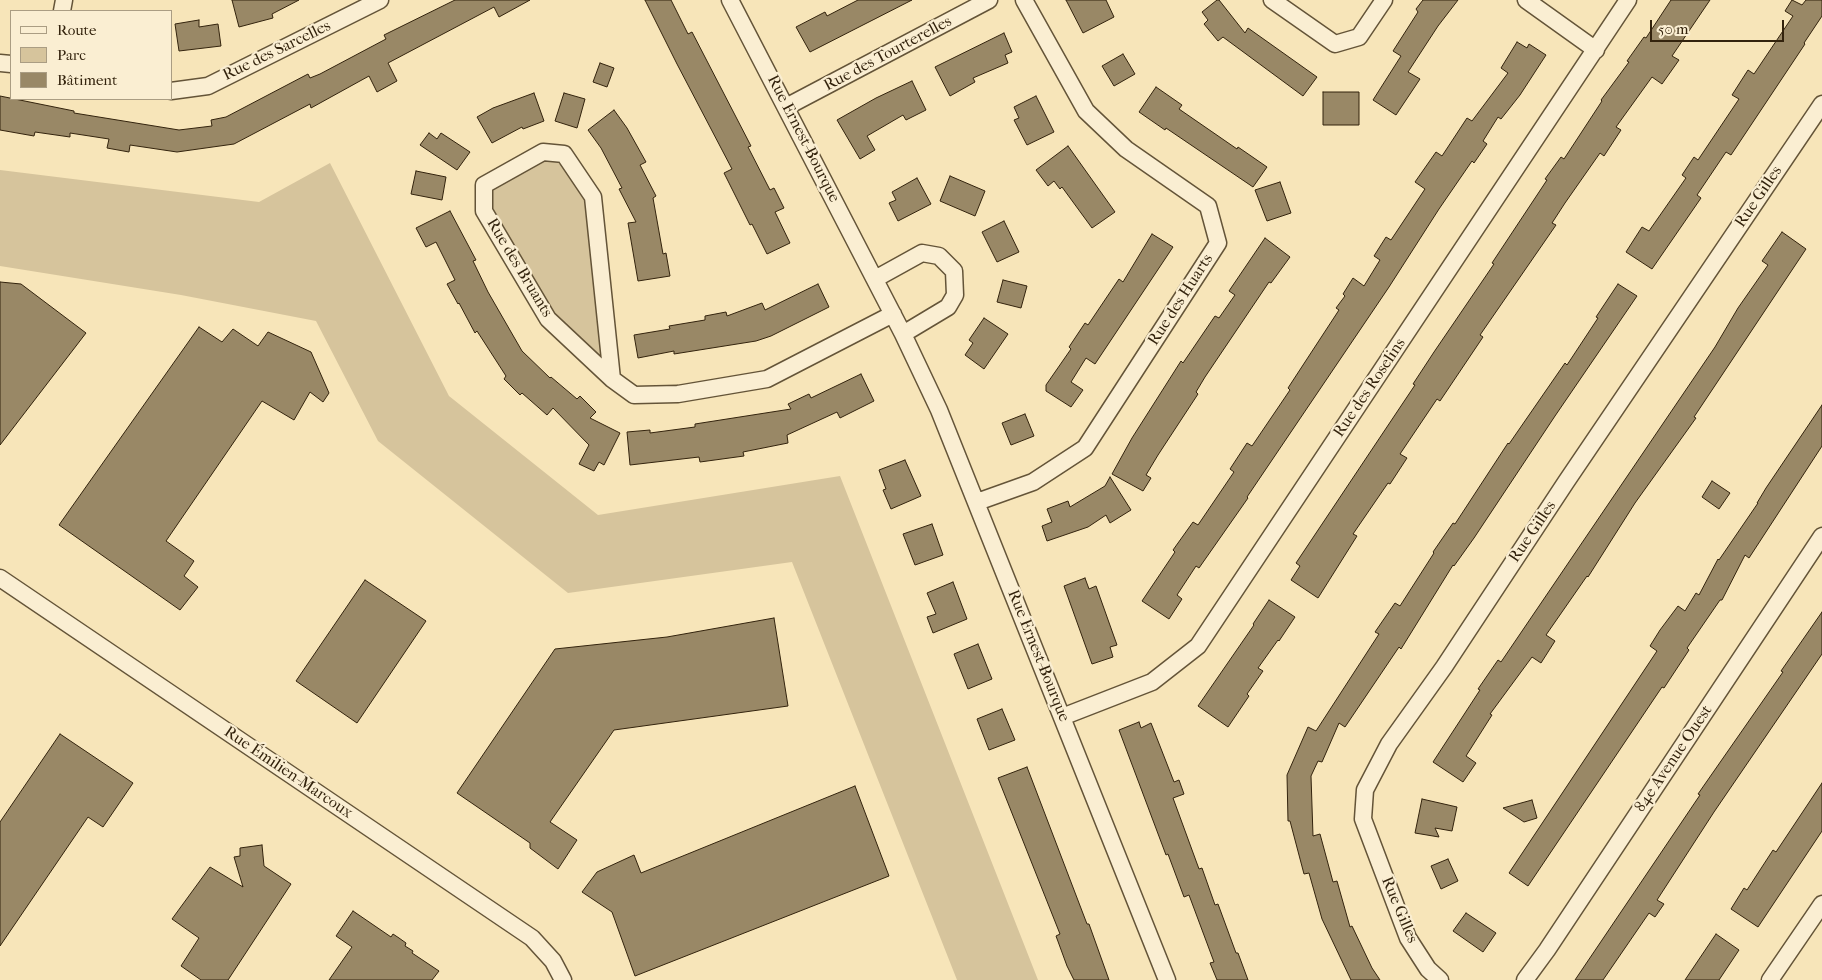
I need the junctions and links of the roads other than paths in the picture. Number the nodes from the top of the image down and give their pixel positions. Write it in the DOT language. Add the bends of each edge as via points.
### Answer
graph roads {
  1 [pos="380,0"];
  2 [pos="730,0"];
  3 [pos="989,0"];
  4 [pos="1024,0"];
  5 [pos="1272,0"];
  6 [pos="1384,0"];
  7 [pos="1526,0"];
  8 [pos="1628,0"];
  9 [pos="1596,50"];
  10 [pos="172,91"];
  11 [pos="786,107"];
  12 [pos="1819,114"];
  13 [pos="875,279"];
  14 [pos="893,314"];
  15 [pos="903,334"];
  16 [pos="612,379"];
  17 [pos="977,502"];
  18 [pos="1822,536"];
  19 [pos="0,578"];
  20 [pos="1062,717"];
  21 [pos="1822,904"];
  22 [pos="563,980"];
  23 [pos="1167,980"];
  24 [pos="1440,980"];
  25 [pos="1524,980"];
  26 [pos="1770,980"];
  1 -- 10 [label="street, Rue des Sarcelles" via="208,86"];
  2 -- 11 [label="street, Rue Ernest-Bourque"];
  3 -- 11 [label="street, Rue des Tourterelles"];
  4 -- 17 [label="street, Rue des Huarts" via="1086,111 1126,149 1208,206 1218,243 1085,448 1033,482"];
  5 -- 6 [label="street" via="1336,44 1359,37"];
  7 -- 9 [label="street"];
  8 -- 9 [label="street, Rue des Roselins"];
  9 -- 20 [label="street, Rue des Roselins" via="1198,646 1152,682"];
  11 -- 13 [label="street, Rue Ernest-Bourque"];
  12 -- 24 [label="street, Rue Gilles" via="1389,744 1364,790 1363,819 1408,938 1428,970"];
  13 -- 14 [label="street, Rue Ernest-Bourque"];
  13 -- 15 [label="street" via="922,253 939,256 954,271 955,296 948,307"];
  14 -- 15 [label="street, Rue Ernest-Bourque"];
  14 -- 16 [label="street, Rue des Bruants" via="767,379 678,394 634,394"];
  15 -- 17 [label="street, Rue Ernest-Bourque"];
  16 -- 16 [label="street, Rue des Bruants" via="548,319 484,211 484,185 543,152 564,154 593,197"];
  17 -- 20 [label="street, Rue Ernest-Bourque"];
  18 -- 25 [label="street, 84e Avenue Ouest"];
  19 -- 22 [label="street, Rue Émilien-Marcoux" via="532,938 554,960"];
  20 -- 23 [label="street, Rue Ernest-Bourque"];
  21 -- 26 [label="street"];
}
